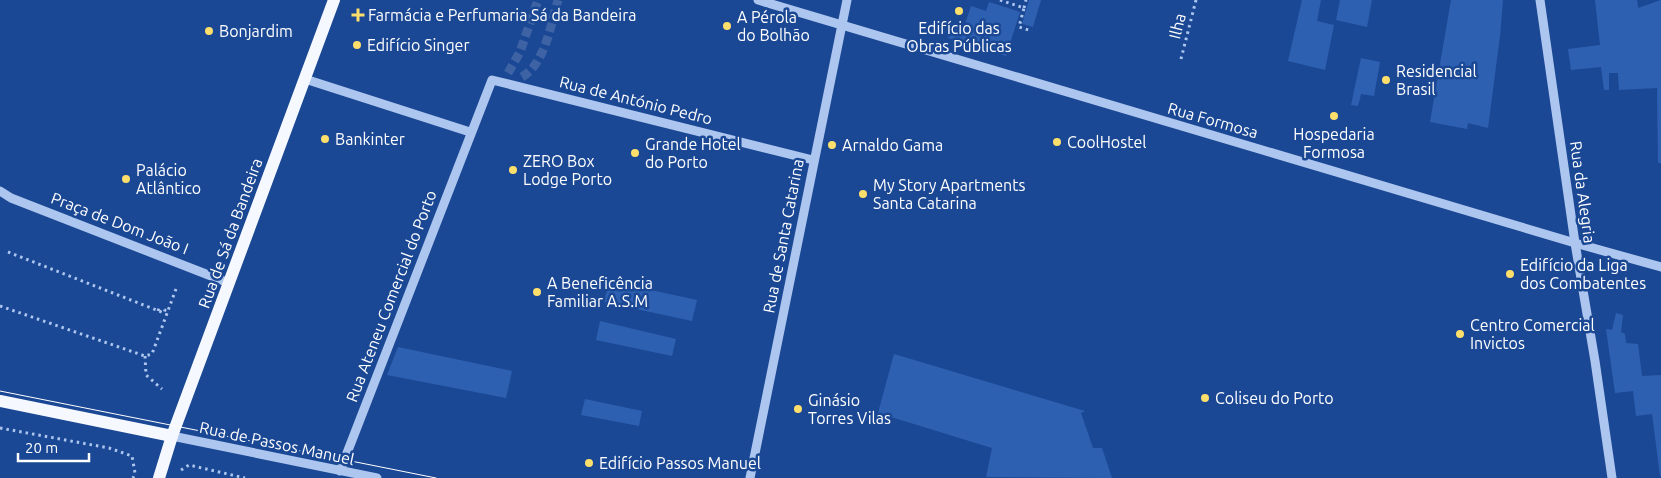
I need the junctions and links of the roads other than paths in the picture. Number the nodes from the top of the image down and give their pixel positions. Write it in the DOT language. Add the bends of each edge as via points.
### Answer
graph roads {
  1 [pos="334,0"];
  2 [pos="758,0"];
  3 [pos="847,0"];
  4 [pos="1540,0"];
  5 [pos="842,24"];
  6 [pos="305,79"];
  7 [pos="509,84"];
  8 [pos="470,132"];
  9 [pos="813,160"];
  10 [pos="0,191"];
  11 [pos="1575,243"];
  12 [pos="1661,266"];
  13 [pos="229,283"];
  14 [pos="0,401"];
  15 [pos="172,436"];
  16 [pos="340,471"];
  17 [pos="358,476"];
  18 [pos="159,478"];
  19 [pos="377,478"];
  20 [pos="750,478"];
  21 [pos="1612,478"];
  1 -- 6 [label="main road, Rua de Sá da Bandeira"];
  2 -- 5 [label="street, Rua Formosa"];
  3 -- 5 [label="street, Rua de Santa Catarina"];
  4 -- 11 [label="street, Rua da Alegria"];
  5 -- 9 [label="street, Rua de Santa Catarina"];
  5 -- 11 [label="street, Rua Formosa"];
  6 -- 8 [label="street"];
  6 -- 13 [label="main road, Rua de Sá da Bandeira"];
  7 -- 8 [label="street, Rua Ateneu Comercial do Porto" via="492,80"];
  7 -- 9 [label="street, Rua de António Pedro"];
  8 -- 16 [label="street, Rua Ateneu Comercial do Porto"];
  9 -- 20 [label="street, Rua de Santa Catarina"];
  10 -- 13 [label="street, Praça de Dom João I"];
  11 -- 12 [label="street, Rua Formosa"];
  11 -- 21 [label="street, Rua da Alegria"];
  13 -- 15 [label="main road, Rua de Sá da Bandeira"];
  14 -- 15 [label="main road"];
  15 -- 16 [label="street, Rua de Passos Manuel"];
  15 -- 18 [label="main road, Rua de Sá da Bandeira"];
  16 -- 17 [label="street, Rua de Passos Manuel"];
  17 -- 19 [label="street, Rua de Passos Manuel"];
}
